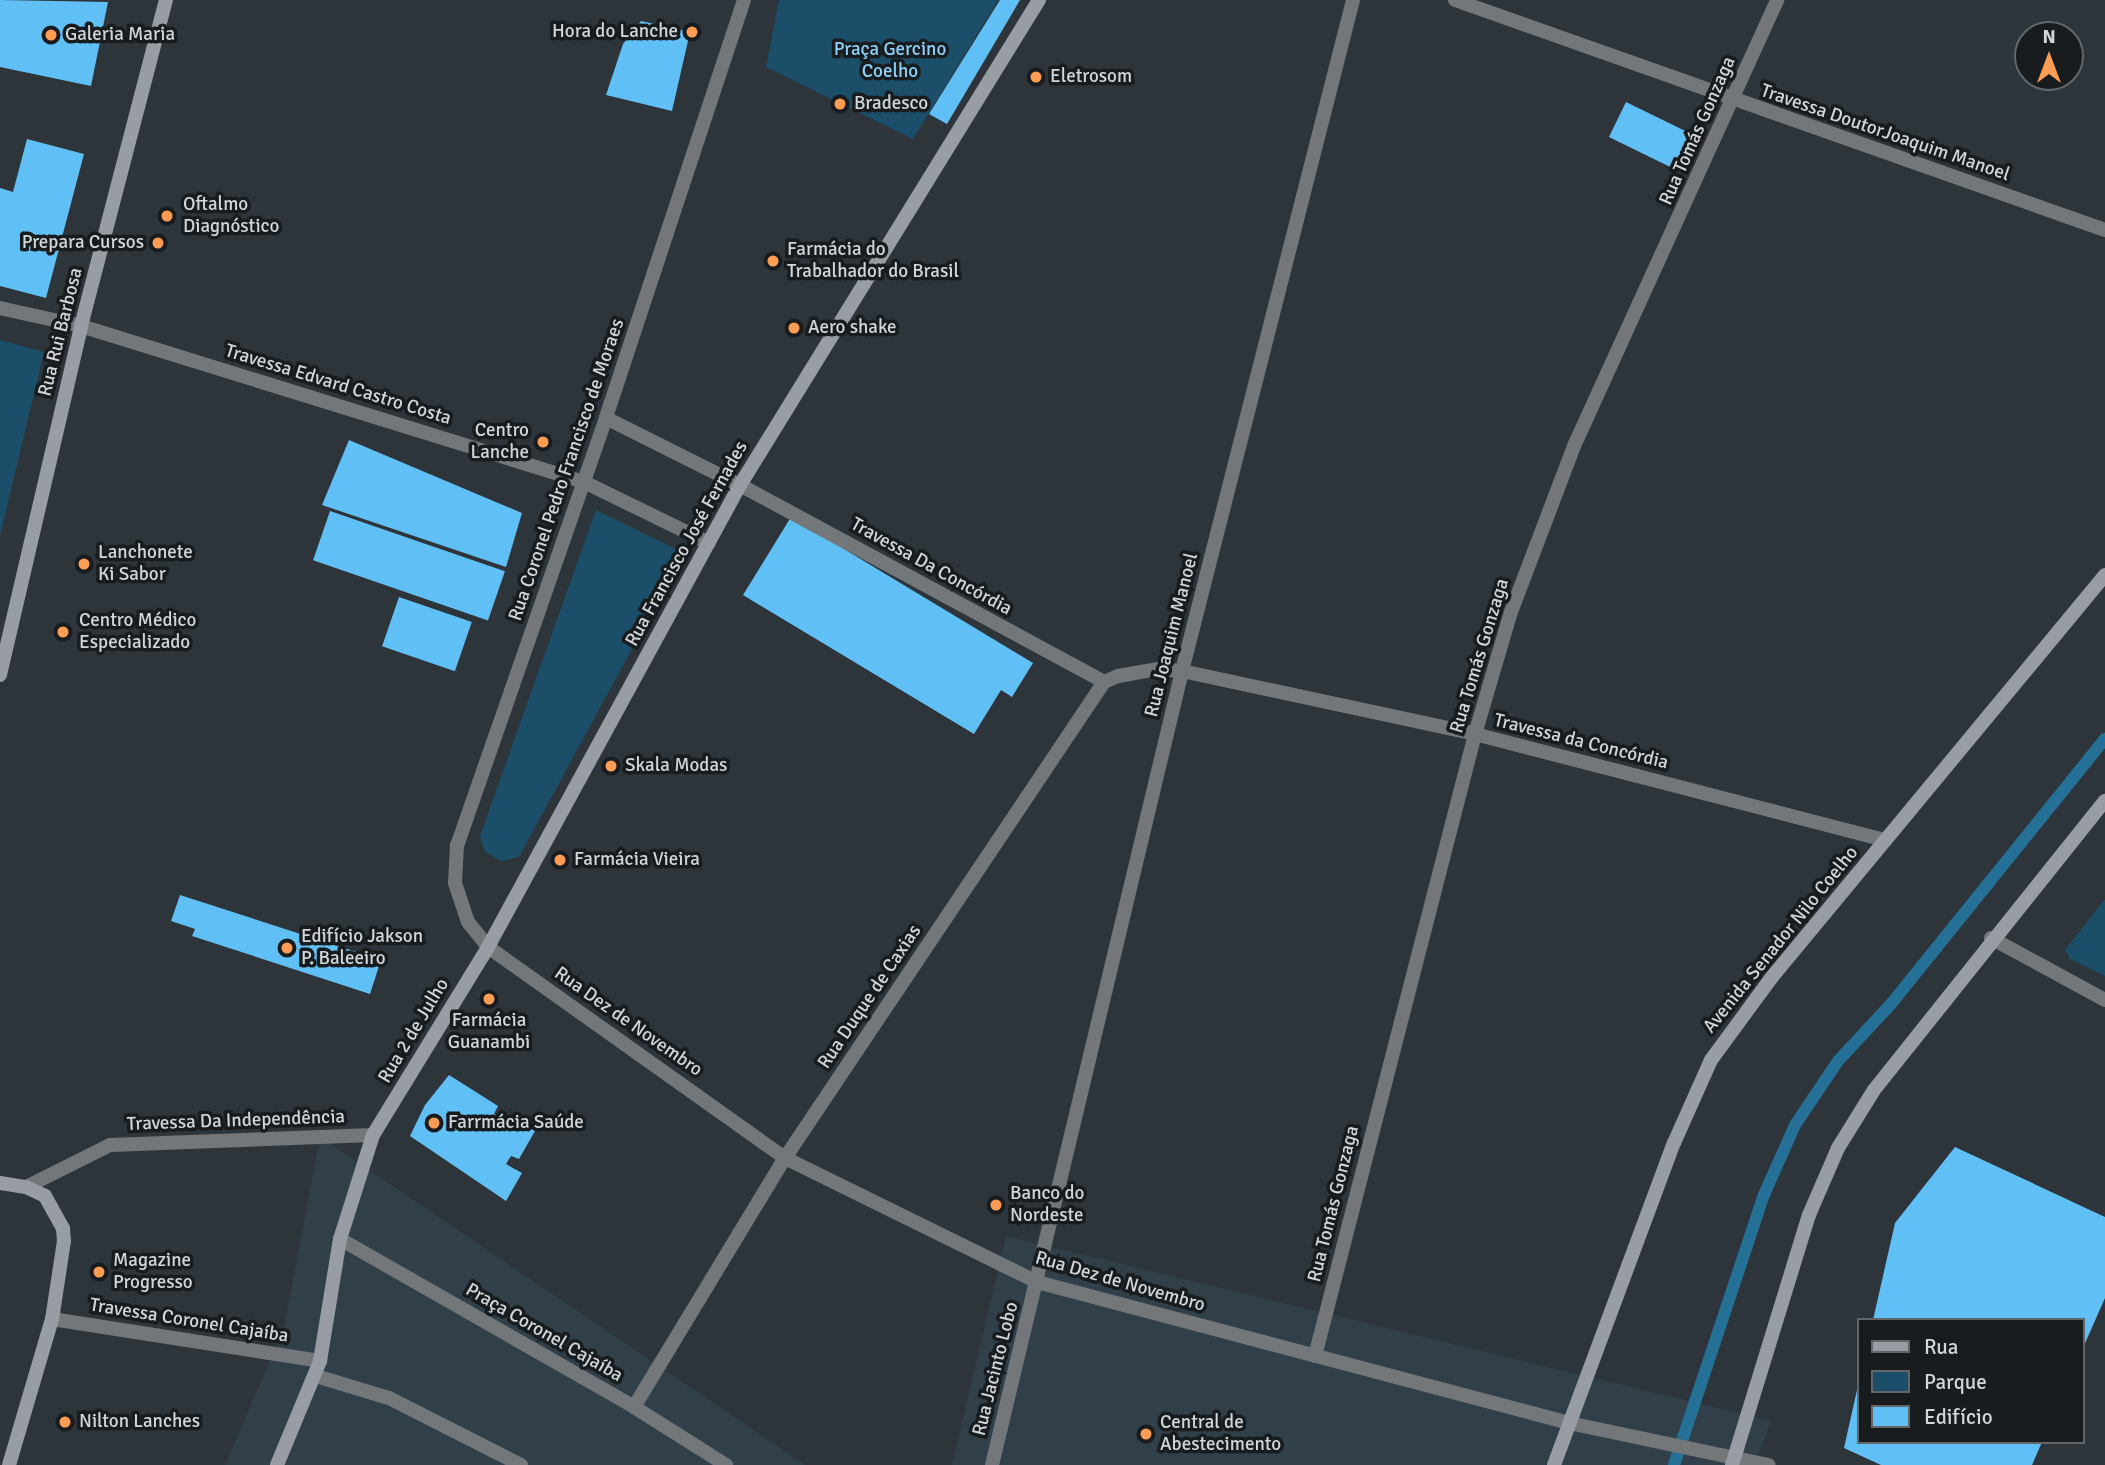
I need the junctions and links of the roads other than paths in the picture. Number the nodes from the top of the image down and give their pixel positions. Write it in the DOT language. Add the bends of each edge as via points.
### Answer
graph roads {
  1 [pos="166,0"];
  2 [pos="744,0"];
  3 [pos="1039,0"];
  4 [pos="1353,0"];
  5 [pos="1455,0"];
  6 [pos="1777,0"];
  7 [pos="1734,101"];
  8 [pos="2105,230"];
  9 [pos="0,307"];
  10 [pos="81,326"];
  11 [pos="606,418"];
  12 [pos="584,482"];
  13 [pos="740,485"];
  14 [pos="709,543"];
  15 [pos="2105,575"];
  16 [pos="1182,670"];
  17 [pos="0,675"];
  18 [pos="1104,682"];
  19 [pos="1475,734"];
  20 [pos="2105,801"];
  21 [pos="1886,840"];
  22 [pos="1991,937"];
  23 [pos="488,947"];
  24 [pos="2105,1000"];
  25 [pos="373,1135"];
  26 [pos="785,1158"];
  27 [pos="0,1183"];
  28 [pos="26,1187"];
  29 [pos="340,1239"];
  30 [pos="1038,1282"];
  31 [pos="52,1319"];
  32 [pos="1315,1356"];
  33 [pos="318,1369"];
  34 [pos="634,1407"];
  35 [pos="1569,1423"];
  36 [pos="1734,1462"];
  37 [pos="9,1465"];
  38 [pos="277,1465"];
  39 [pos="521,1465"];
  40 [pos="726,1465"];
  41 [pos="992,1465"];
  42 [pos="1555,1465"];
  43 [pos="1769,1465"];
  1 -- 10 [label="main road, Rua Rui Barbosa"];
  2 -- 11 [label="street, Rua Coronel Pedro Francisco de Moraes"];
  3 -- 13 [label="main road, Rua Francisco José Fernades"];
  4 -- 16 [label="street, Rua Joaquim Manoel"];
  5 -- 7 [label="street, Travessa DoutorJoaquim Manoel"];
  6 -- 7 [label="street, Rua Tomás Gonzaga"];
  7 -- 8 [label="street, Travessa DoutorJoaquim Manoel"];
  7 -- 19 [label="street, Rua Tomás Gonzaga" via="1574,446 1511,612"];
  9 -- 10 [label="street, Travessa Edvard Castro Costa"];
  10 -- 12 [label="street, Travessa Edvard Castro Costa"];
  10 -- 17 [label="main road, Rua Rui Barbosa"];
  11 -- 12 [label="street, Rua Coronel Pedro Francisco de Moraes"];
  11 -- 13 [label="street, Travessa Da Concórdia"];
  12 -- 14 [label="street, Travessa Edvard Castro Costa"];
  12 -- 23 [label="street, Rua Coronel Pedro Francisco de Moraes" via="457,845 455,883 461,906"];
  13 -- 14 [label="main road, Rua Francisco José Fernades"];
  13 -- 18 [label="street, Travessa Da Concórdia"];
  14 -- 23 [label="main road, Rua Francisco José Fernades"];
  15 -- 21 [label="main road, Avenida Senador Nilo Coelho"];
  16 -- 18 [label="street" via="1136,670"];
  16 -- 19 [label="street, Travessa da Concórdia"];
  16 -- 30 [label="street, Rua Joaquim Manoel"];
  18 -- 26 [label="street, Rua Duque de Caxias"];
  19 -- 21 [label="street, Travessa da Concórdia"];
  19 -- 32 [label="street, Rua Tomás Gonzaga"];
  20 -- 22 [label="main road"];
  21 -- 35 [label="main road, Avenida Senador Nilo Coelho" via="1738,1019 1712,1060 1674,1143"];
  22 -- 24 [label="street"];
  22 -- 36 [label="main road" via="1874,1090 1838,1148 1809,1215"];
  23 -- 25 [label="main road, Rua 2 de Julho"];
  23 -- 26 [label="street, Rua Dez de Novembro"];
  25 -- 28 [label="street, Travessa Da Independência" via="110,1144"];
  25 -- 29 [label="main road, Rua 2 de Julho"];
  26 -- 30 [label="street, Rua Dez de Novembro"];
  26 -- 34 [label="street, Rua Duque de Caxias"];
  27 -- 28 [label="main road"];
  28 -- 31 [label="main road" via="45,1196 62,1228"];
  29 -- 33 [label="main road, Rua 2 de Julho"];
  29 -- 34 [label="street, Praça Coronel Cajaíba"];
  30 -- 32 [label="street, Rua Dez de Novembro"];
  30 -- 41 [label="street, Rua Jacinto Lobo"];
  31 -- 33 [label="street, Travessa Coronel Cajaíba"];
  31 -- 37 [label="main road"];
  32 -- 35 [label="street, Rua Dez de Novembro"];
  33 -- 38 [label="main road, Rua 2 de Julho"];
  33 -- 39 [label="street" via="389,1398"];
  34 -- 40 [label="street, Praça Coronel Cajaíba"];
  35 -- 36 [label="street, Rua Dez de Novembro"];
  35 -- 42 [label="main road, Avenida Senador Nilo Coelho"];
  36 -- 43 [label="street, Rua Dez de Novembro"];
}
